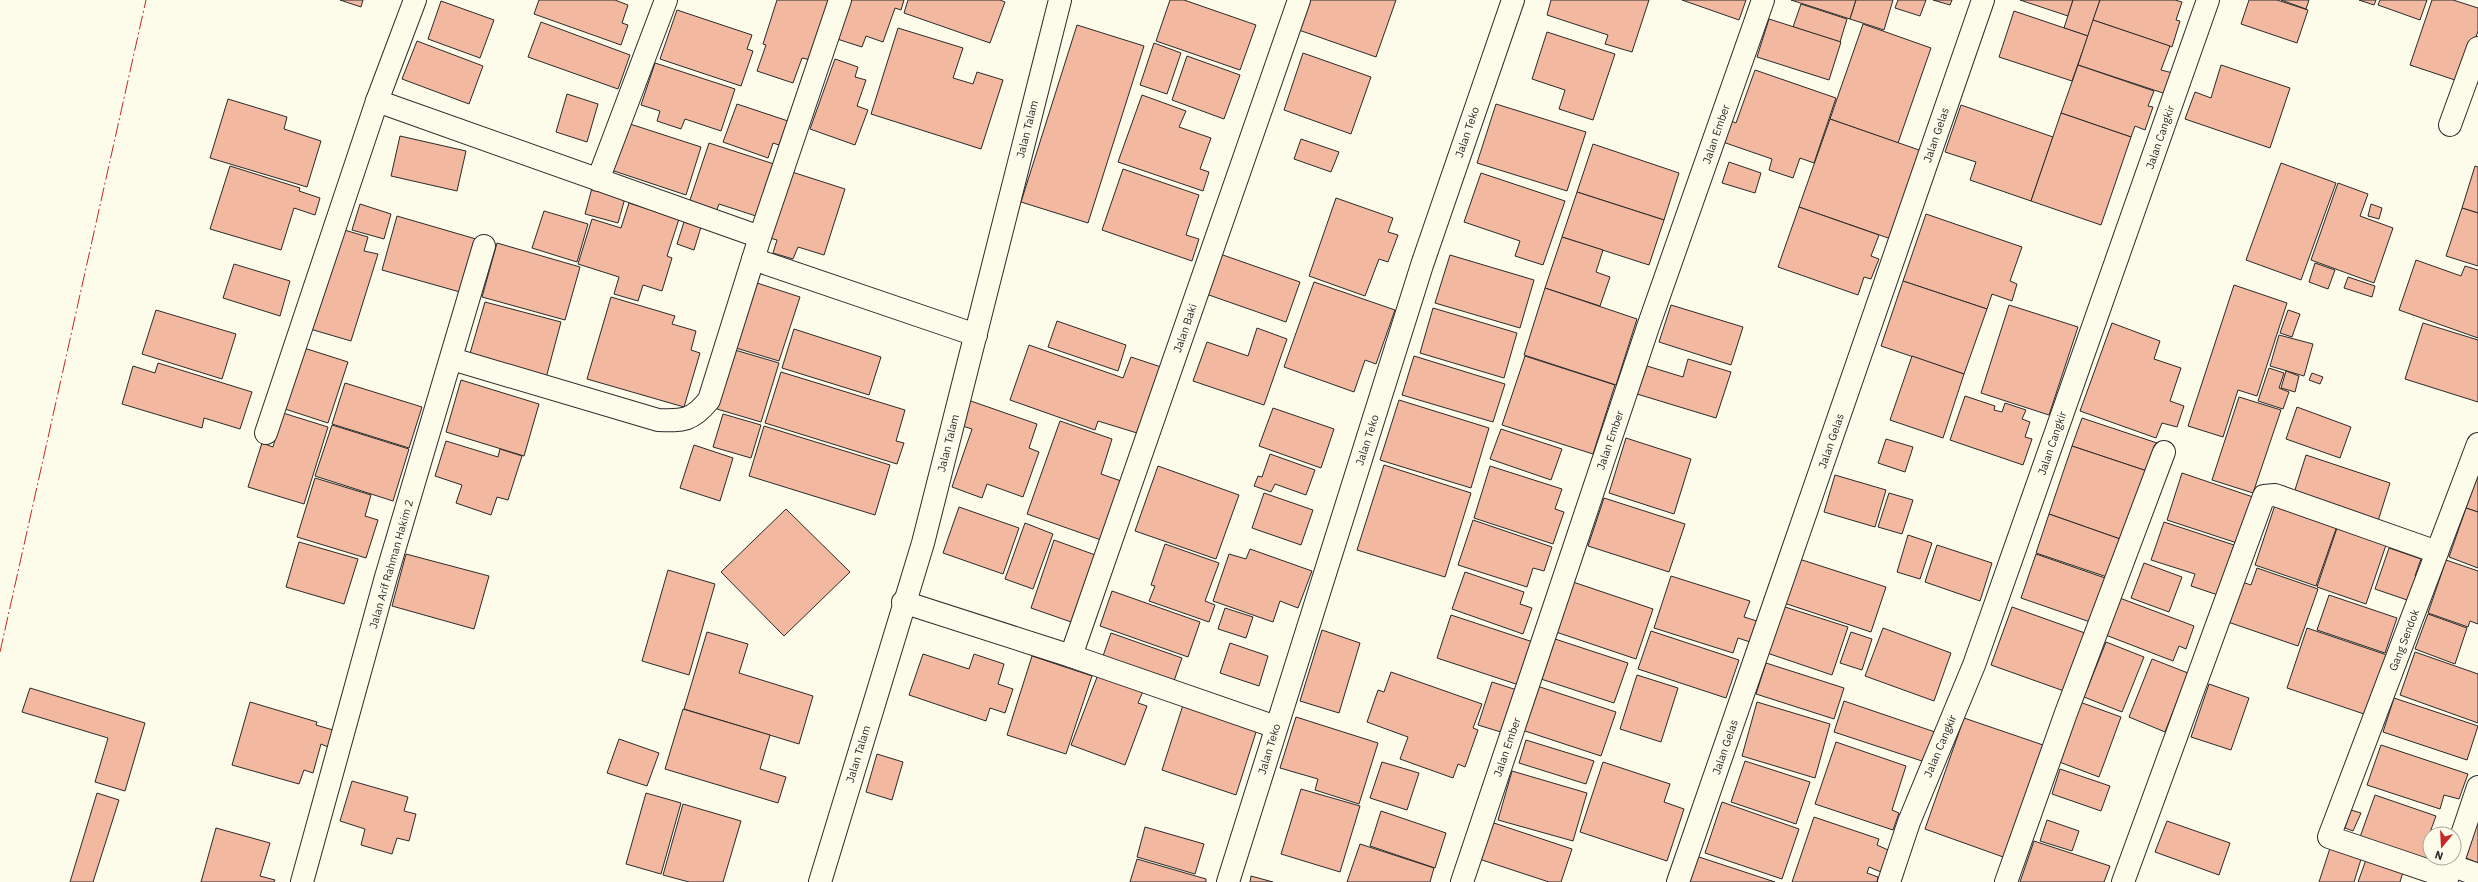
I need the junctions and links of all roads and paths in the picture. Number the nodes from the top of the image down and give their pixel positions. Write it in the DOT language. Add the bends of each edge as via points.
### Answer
graph roads {
  1 [pos="415,0"];
  2 [pos="666,0"];
  3 [pos="840,0"];
  4 [pos="1060,0"];
  5 [pos="1298,0"];
  6 [pos="1513,0"];
  7 [pos="1763,0"];
  8 [pos="1983,0"];
  9 [pos="2208,0"];
  10 [pos="2478,48"];
  11 [pos="377,101"];
  12 [pos="2450,125"];
  13 [pos="598,180"];
  14 [pos="760,236"];
  15 [pos="484,246"];
  16 [pos="753,259"];
  17 [pos="976,335"];
  18 [pos="452,359"];
  19 [pos="266,433"];
  20 [pos="2478,444"];
  21 [pos="2164,452"];
  22 [pos="2437,552"];
  23 [pos="903,602"];
  24 [pos="1071,656"];
  25 [pos="1276,727"];
  26 [pos="2478,787"];
  27 [pos="2449,875"];
  28 [pos="2478,875"];
  29 [pos="302,882"];
  30 [pos="820,882"];
  31 [pos="1228,882"];
  32 [pos="1462,882"];
  33 [pos="1678,882"];
  34 [pos="1889,882"];
  35 [pos="2006,882"];
  36 [pos="2123,882"];
  1 -- 11 [label="street"];
  2 -- 13 [label="street"];
  3 -- 14 [label="street"];
  4 -- 17 [label="street, Jalan Talam"];
  5 -- 24 [label="street, Jalan Baki"];
  6 -- 25 [label="street, Jalan Teko" via="1422,265"];
  7 -- 32 [label="street, Jalan Ember" via="1648,327"];
  8 -- 33 [label="street, Jalan Gelas"];
  9 -- 34 [label="street, Jalan Cangkir" via="1974,665 1909,822"];
  10 -- 12 [label="street"];
  11 -- 13 [label="street"];
  11 -- 19 [label="street"];
  13 -- 14 [label="street"];
  14 -- 16 [label="street"];
  15 -- 18 [label="street, Jalan Arif Rahman Hakim 2"];
  16 -- 17 [label="street"];
  16 -- 18 [label="street" via="709,400 698,413 683,421 658,420"];
  17 -- 23 [label="street, Jalan Talam" via="923,543"];
  18 -- 29 [label="street, Jalan Arif Rahman Hakim 2" via="386,577"];
  20 -- 22 [label="street, Gang Sendok"];
  21 -- 35 [label="street"];
  22 -- 27 [label="street, Gang Sendok" via="2329,837"];
  22 -- 36 [label="street" via="2275,495 2264,496"];
  23 -- 24 [label="street"];
  23 -- 30 [label="street, Jalan Talam"];
  24 -- 25 [label="street"];
  25 -- 31 [label="street, Jalan Teko"];
  26 -- 27 [label="street"];
  27 -- 28 [label="street"];
}
